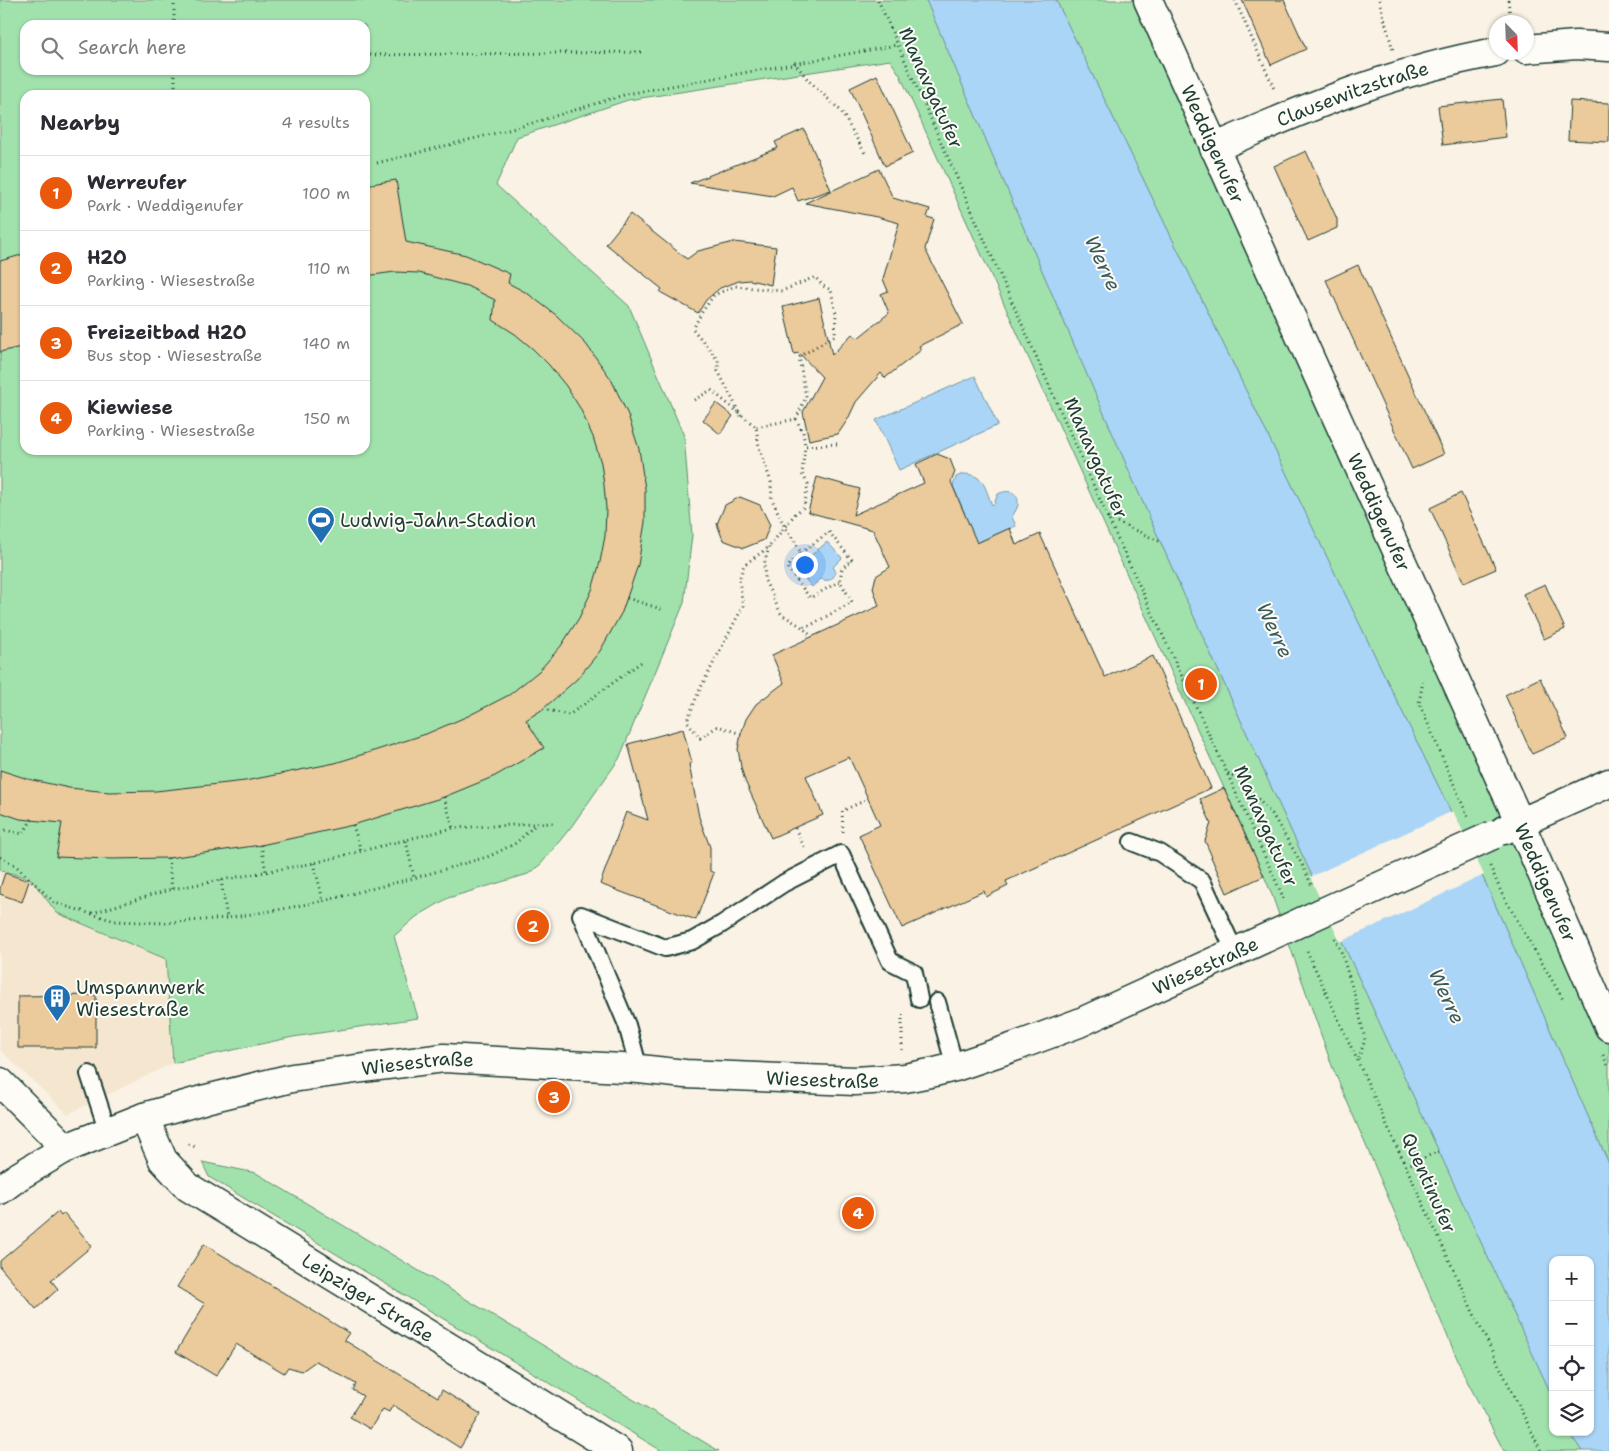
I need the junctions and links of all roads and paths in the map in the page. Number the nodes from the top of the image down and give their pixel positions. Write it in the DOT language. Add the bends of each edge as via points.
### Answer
graph roads {
  1 [pos="174,0"];
  2 [pos="878,0"];
  3 [pos="1148,0"];
  4 [pos="1235,0"];
  5 [pos="1379,0"];
  6 [pos="1508,0"];
  7 [pos="1510,15"];
  8 [pos="174,20"];
  9 [pos="897,45"];
  10 [pos="1609,47"];
  11 [pos="1534,48"];
  12 [pos="645,52"];
  13 [pos="1489,53"];
  14 [pos="370,56"];
  15 [pos="794,62"];
  16 [pos="175,75"];
  17 [pos="1400,75"];
  18 [pos="176,90"];
  19 [pos="1286,116"];
  20 [pos="1214,148"];
  21 [pos="866,155"];
  22 [pos="377,163"];
  23 [pos="694,400"];
  24 [pos="741,416"];
  25 [pos="796,419"];
  26 [pos="756,427"];
  27 [pos="837,444"];
  28 [pos="805,446"];
  29 [pos="1108,518"];
  30 [pos="785,528"];
  31 [pos="1161,542"];
  32 [pos="770,546"];
  33 [pos="801,554"];
  34 [pos="840,581"];
  35 [pos="627,598"];
  36 [pos="664,610"];
  37 [pos="802,628"];
  38 [pos="812,637"];
  39 [pos="644,660"];
  40 [pos="543,709"];
  41 [pos="741,734"];
  42 [pos="1609,783"];
  43 [pos="444,798"];
  44 [pos="868,799"];
  45 [pos="32,819"];
  46 [pos="1520,823"];
  47 [pos="554,824"];
  48 [pos="353,825"];
  49 [pos="535,825"];
  50 [pos="453,828"];
  51 [pos="0,829"];
  52 [pos="406,841"];
  53 [pos="1132,842"];
  54 [pos="261,845"];
  55 [pos="361,851"];
  56 [pos="840,854"];
  57 [pos="0,857"];
  58 [pos="168,858"];
  59 [pos="314,863"];
  60 [pos="266,872"];
  61 [pos="414,878"];
  62 [pos="221,880"];
  63 [pos="172,888"];
  64 [pos="324,902"];
  65 [pos="91,914"];
  66 [pos="227,918"];
  67 [pos="1299,923"];
  68 [pos="1235,952"];
  69 [pos="903,968"];
  70 [pos="919,999"];
  71 [pos="937,1002"];
  72 [pos="1609,1027"];
  73 [pos="955,1067"];
  74 [pos="639,1069"];
  75 [pos="89,1074"];
  76 [pos="905,1078"];
  77 [pos="0,1082"];
  78 [pos="144,1117"];
  79 [pos="108,1132"];
  80 [pos="66,1148"];
  81 [pos="1439,1151"];
  82 [pos="1406,1166"];
  83 [pos="0,1190"];
  84 [pos="618,1451"];
  85 [pos="1541,1451"];
  1 -- 8 [label="path"];
  2 -- 9 [label="path, Manavgatufer"];
  3 -- 20 [label="street, Weddigenufer"];
  4 -- 19 [label="path"];
  5 -- 17 [label="path"];
  6 -- 7 [label="path"];
  9 -- 15 [label="path"];
  9 -- 29 [label="path, Manavgatufer"];
  10 -- 11 [label="street" via="1576,45"];
  12 -- 14 [label="path"];
  13 -- 17 [label="street, Clausewitzstraße"];
  15 -- 21 [label="path" via="841,111"];
  15 -- 22 [label="path" via="627,94 516,128"];
  16 -- 18 [label="path"];
  17 -- 19 [label="street, Clausewitzstraße"];
  19 -- 20 [label="street, Clausewitzstraße"];
  20 -- 46 [label="street, Weddigenufer"];
  23 -- 24 [label="path" via="711,390"];
  24 -- 25 [label="path" via="718,371 718,360 693,329 702,312 714,295 735,286 782,291 815,277 831,290 836,314 835,335 799,357 806,396"];
  24 -- 26 [label="path"];
  25 -- 26 [label="path"];
  25 -- 28 [label="path"];
  26 -- 30 [label="path" via="771,482 772,499"];
  27 -- 28 [label="path"];
  28 -- 30 [label="path" via="802,474 808,484 804,507"];
  29 -- 31 [label="path"];
  29 -- 67 [label="path, Manavgatufer"];
  30 -- 32 [label="path"];
  30 -- 33 [label="path"];
  32 -- 37 [label="path" via="764,565 765,581 781,614"];
  32 -- 41 [label="path" via="744,565 739,580 743,606 699,691 687,722 700,738 718,726"];
  33 -- 34 [label="path" via="786,567 810,598"];
  33 -- 34 [label="path" via="829,532 852,560 842,568"];
  34 -- 37 [label="path" via="852,602"];
  35 -- 36 [label="path"];
  37 -- 38 [label="path"];
  39 -- 40 [label="path" via="569,715"];
  42 -- 46 [label="street, Wiesestraße"];
  43 -- 50 [label="path"];
  44 -- 56 [label="path" via="842,811 844,838"];
  45 -- 51 [label="path" via="23,834"];
  46 -- 67 [label="street, Wiesestraße, bridge"];
  46 -- 72 [label="street, Weddigenufer"];
  47 -- 49 [label="path"];
  48 -- 55 [label="path"];
  49 -- 50 [label="path"];
  49 -- 61 [label="path" via="516,843 490,856"];
  50 -- 52 [label="path"];
  52 -- 55 [label="path"];
  52 -- 61 [label="path"];
  53 -- 68 [label="lane" via="1160,853 1202,881"];
  54 -- 60 [label="path"];
  55 -- 59 [label="path"];
  56 -- 69 [label="lane" via="890,961"];
  56 -- 74 [label="lane" via="784,883 692,941 665,948 581,915 627,1025"];
  57 -- 65 [label="path" via="15,865 55,903"];
  58 -- 63 [label="path"];
  59 -- 60 [label="path"];
  59 -- 64 [label="path"];
  60 -- 62 [label="path"];
  61 -- 64 [label="path"];
  62 -- 63 [label="path"];
  62 -- 66 [label="path"];
  63 -- 65 [label="path"];
  64 -- 66 [label="path"];
  65 -- 66 [label="path" via="115,921"];
  67 -- 68 [label="street, Wiesestraße"];
  67 -- 82 [label="path, Quentinufer"];
  68 -- 73 [label="street, Wiesestraße" via="1079,1023"];
  69 -- 70 [label="lane" via="914,973"];
  69 -- 76 [label="path" via="902,1057"];
  71 -- 73 [label="lane"];
  73 -- 76 [label="street, Wiesestraße"];
  74 -- 76 [label="street, Wiesestraße" via="856,1081"];
  74 -- 78 [label="street, Wiesestraße" via="444,1058 292,1078"];
  75 -- 79 [label="lane"];
  77 -- 80 [label="street"];
  78 -- 79 [label="street, Wiesestraße"];
  78 -- 84 [label="street, Leipziger Straße" via="163,1160 188,1187"];
  79 -- 80 [label="street, Wiesestraße"];
  80 -- 83 [label="street, Wiesestraße"];
  81 -- 82 [label="path"];
  82 -- 85 [label="path, Quentinufer"];
}
